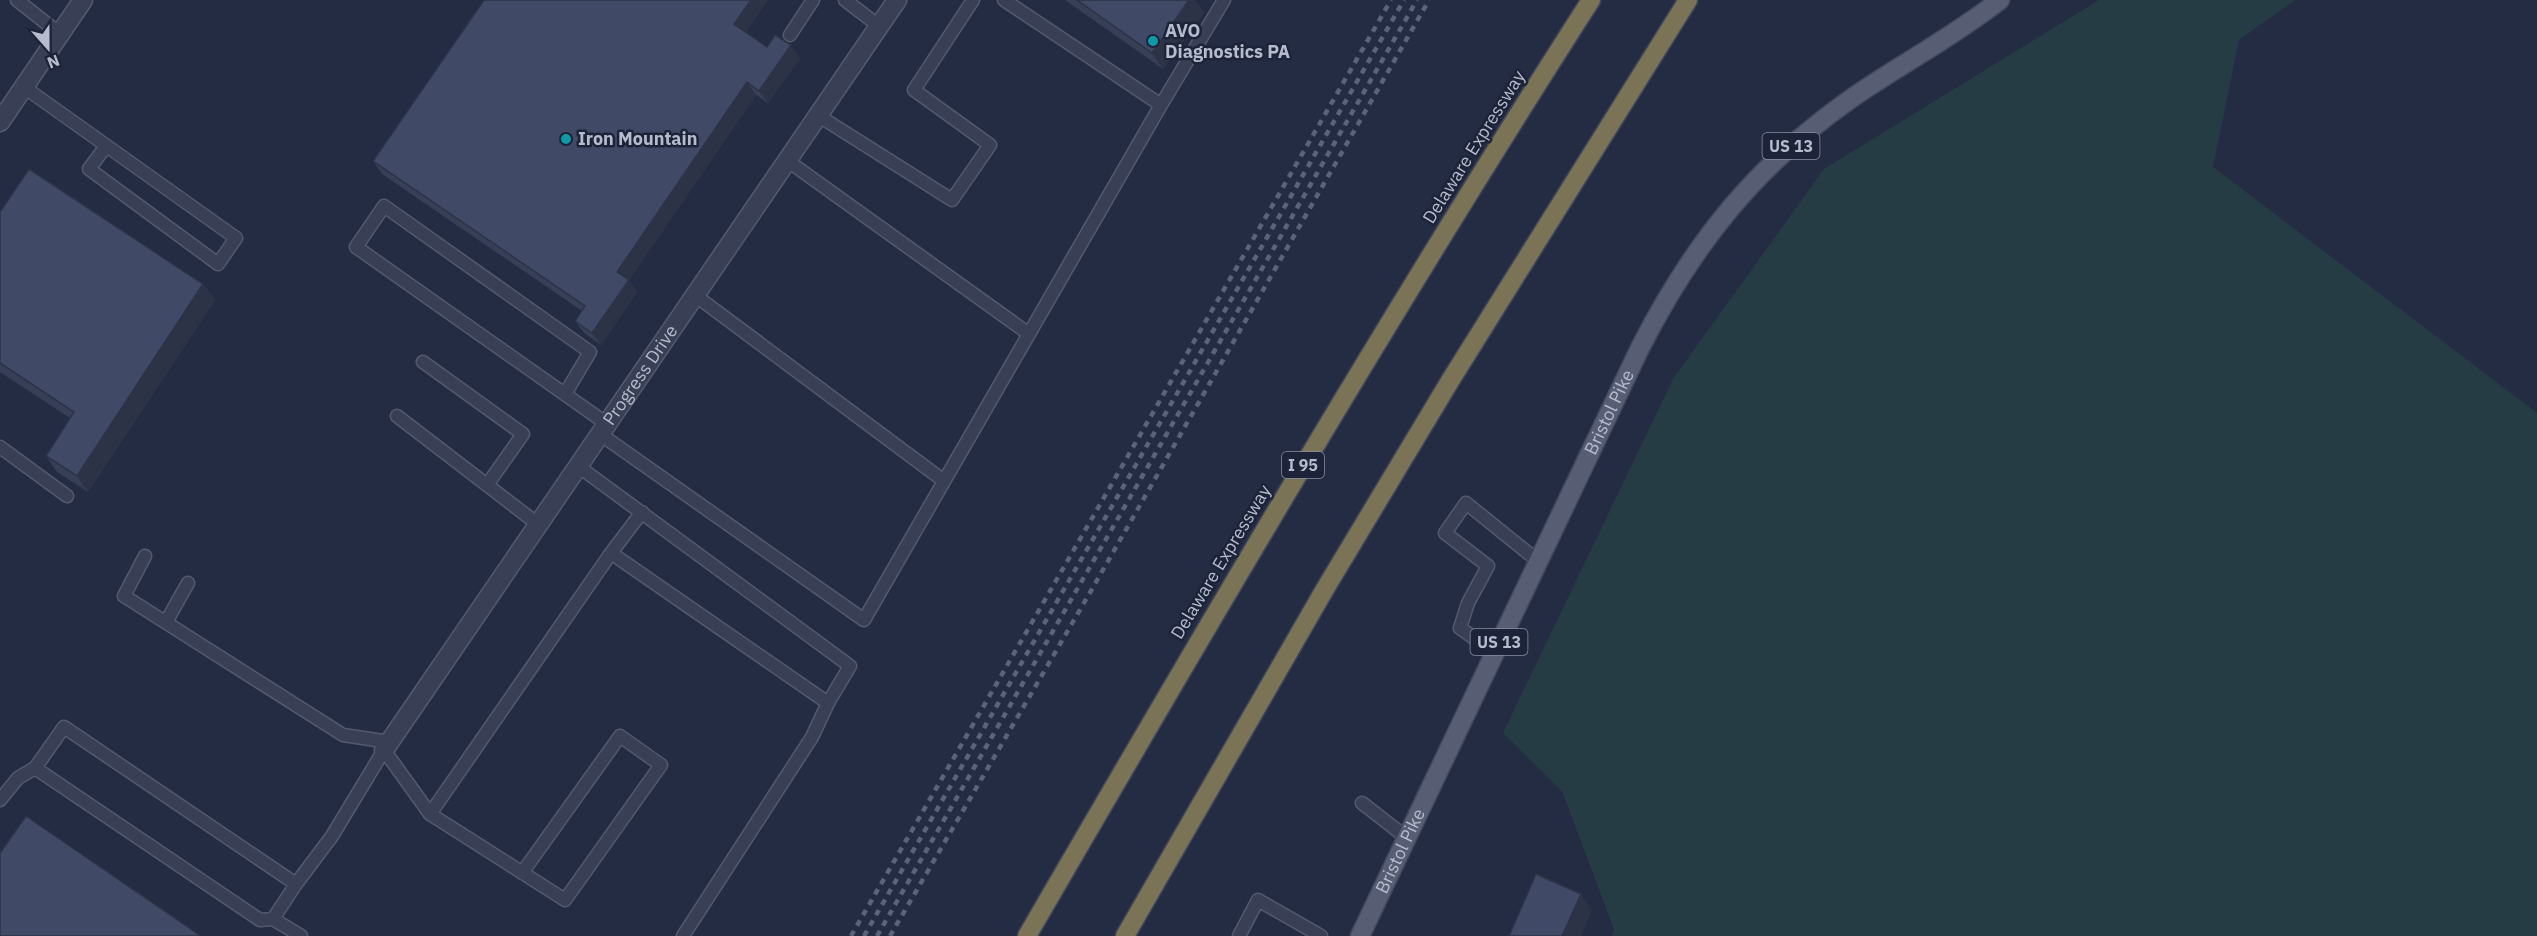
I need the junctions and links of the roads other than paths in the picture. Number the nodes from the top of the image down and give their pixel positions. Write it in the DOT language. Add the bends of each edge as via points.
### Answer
graph roads {
  1 [pos="17,0"];
  2 [pos="83,0"];
  3 [pos="813,0"];
  4 [pos="845,0"];
  5 [pos="897,0"];
  6 [pos="973,0"];
  7 [pos="1004,0"];
  8 [pos="1224,0"];
  9 [pos="1591,0"];
  10 [pos="1688,0"];
  11 [pos="2000,0"];
  12 [pos="879,27"];
  13 [pos="60,34"];
  14 [pos="790,36"];
  15 [pos="24,87"];
  16 [pos="1161,105"];
  17 [pos="819,116"];
  18 [pos="0,122"];
  19 [pos="106,146"];
  20 [pos="788,161"];
  21 [pos="696,296"];
  22 [pos="1029,334"];
  23 [pos="423,362"];
  24 [pos="565,394"];
  25 [pos="397,416"];
  26 [pos="604,429"];
  27 [pos="0,447"];
  28 [pos="578,466"];
  29 [pos="944,481"];
  30 [pos="487,485"];
  31 [pos="67,496"];
  32 [pos="642,513"];
  33 [pos="539,525"];
  34 [pos="611,553"];
  35 [pos="145,556"];
  36 [pos="1538,561"];
  37 [pos="188,583"];
  38 [pos="166,622"];
  39 [pos="1494,652"];
  40 [pos="828,703"];
  41 [pos="387,746"];
  42 [pos="36,768"];
  43 [pos="0,800"];
  44 [pos="1362,803"];
  45 [pos="430,814"];
  46 [pos="1407,838"];
  47 [pos="522,873"];
  48 [pos="296,884"];
  49 [pos="273,919"];
  50 [pos="301,936"];
  51 [pos="683,936"];
  52 [pos="1027,936"];
  53 [pos="1125,936"];
  54 [pos="1239,936"];
  55 [pos="1321,936"];
  56 [pos="1360,936"];
  1 -- 13 [label="lane"];
  2 -- 13 [label="street"];
  3 -- 14 [label="lane"];
  4 -- 12 [label="lane"];
  5 -- 12 [label="street, Progress Drive"];
  6 -- 17 [label="lane" via="914,90 990,145 952,200"];
  7 -- 16 [label="lane"];
  8 -- 16 [label="lane"];
  9 -- 52 [label="highway, Delaware Expressway / I 95" via="1263,530"];
  10 -- 53 [label="highway" via="1444,391"];
  11 -- 36 [label="main road, Bristol Pike / US 13" via="1806,132 1726,213 1666,299"];
  12 -- 17 [label="street, Progress Drive"];
  13 -- 15 [label="street"];
  15 -- 18 [label="street"];
  15 -- 19 [label="lane"];
  16 -- 22 [label="lane"];
  17 -- 20 [label="street, Progress Drive"];
  19 -- 19 [label="lane" via="236,238 218,264 88,169"];
  20 -- 21 [label="street, Progress Drive"];
  20 -- 22 [label="lane"];
  21 -- 26 [label="street, Progress Drive"];
  21 -- 29 [label="lane"];
  22 -- 29 [label="lane"];
  23 -- 30 [label="lane" via="522,434"];
  24 -- 24 [label="lane" via="356,247 384,206 590,352"];
  24 -- 26 [label="lane"];
  25 -- 30 [label="lane"];
  26 -- 28 [label="street, Progress Drive"];
  26 -- 29 [label="lane" via="864,620"];
  27 -- 31 [label="lane"];
  28 -- 32 [label="lane"];
  28 -- 33 [label="street, Progress Drive"];
  30 -- 33 [label="lane"];
  32 -- 34 [label="lane"];
  32 -- 40 [label="lane" via="850,666"];
  33 -- 41 [label="street, Progress Drive"];
  34 -- 40 [label="lane"];
  34 -- 45 [label="lane"];
  35 -- 38 [label="lane" via="124,596"];
  36 -- 39 [label="main road, Bristol Pike / US 13"];
  36 -- 39 [label="lane" via="1466,503 1445,533 1488,566 1460,628"];
  37 -- 38 [label="lane"];
  38 -- 41 [label="lane" via="343,735"];
  39 -- 46 [label="main road, Bristol Pike / US 13"];
  40 -- 51 [label="lane" via="812,737"];
  41 -- 45 [label="lane"];
  41 -- 48 [label="lane" via="332,836"];
  42 -- 43 [label="lane" via="18,778"];
  42 -- 48 [label="lane" via="64,727"];
  42 -- 49 [label="lane" via="260,920"];
  44 -- 46 [label="lane"];
  45 -- 47 [label="lane"];
  46 -- 56 [label="main road, Bristol Pike / US 13"];
  47 -- 47 [label="lane" via="565,900 661,765 620,736"];
  48 -- 49 [label="lane"];
  49 -- 50 [label="lane"];
  54 -- 55 [label="lane" via="1258,900"];
}
